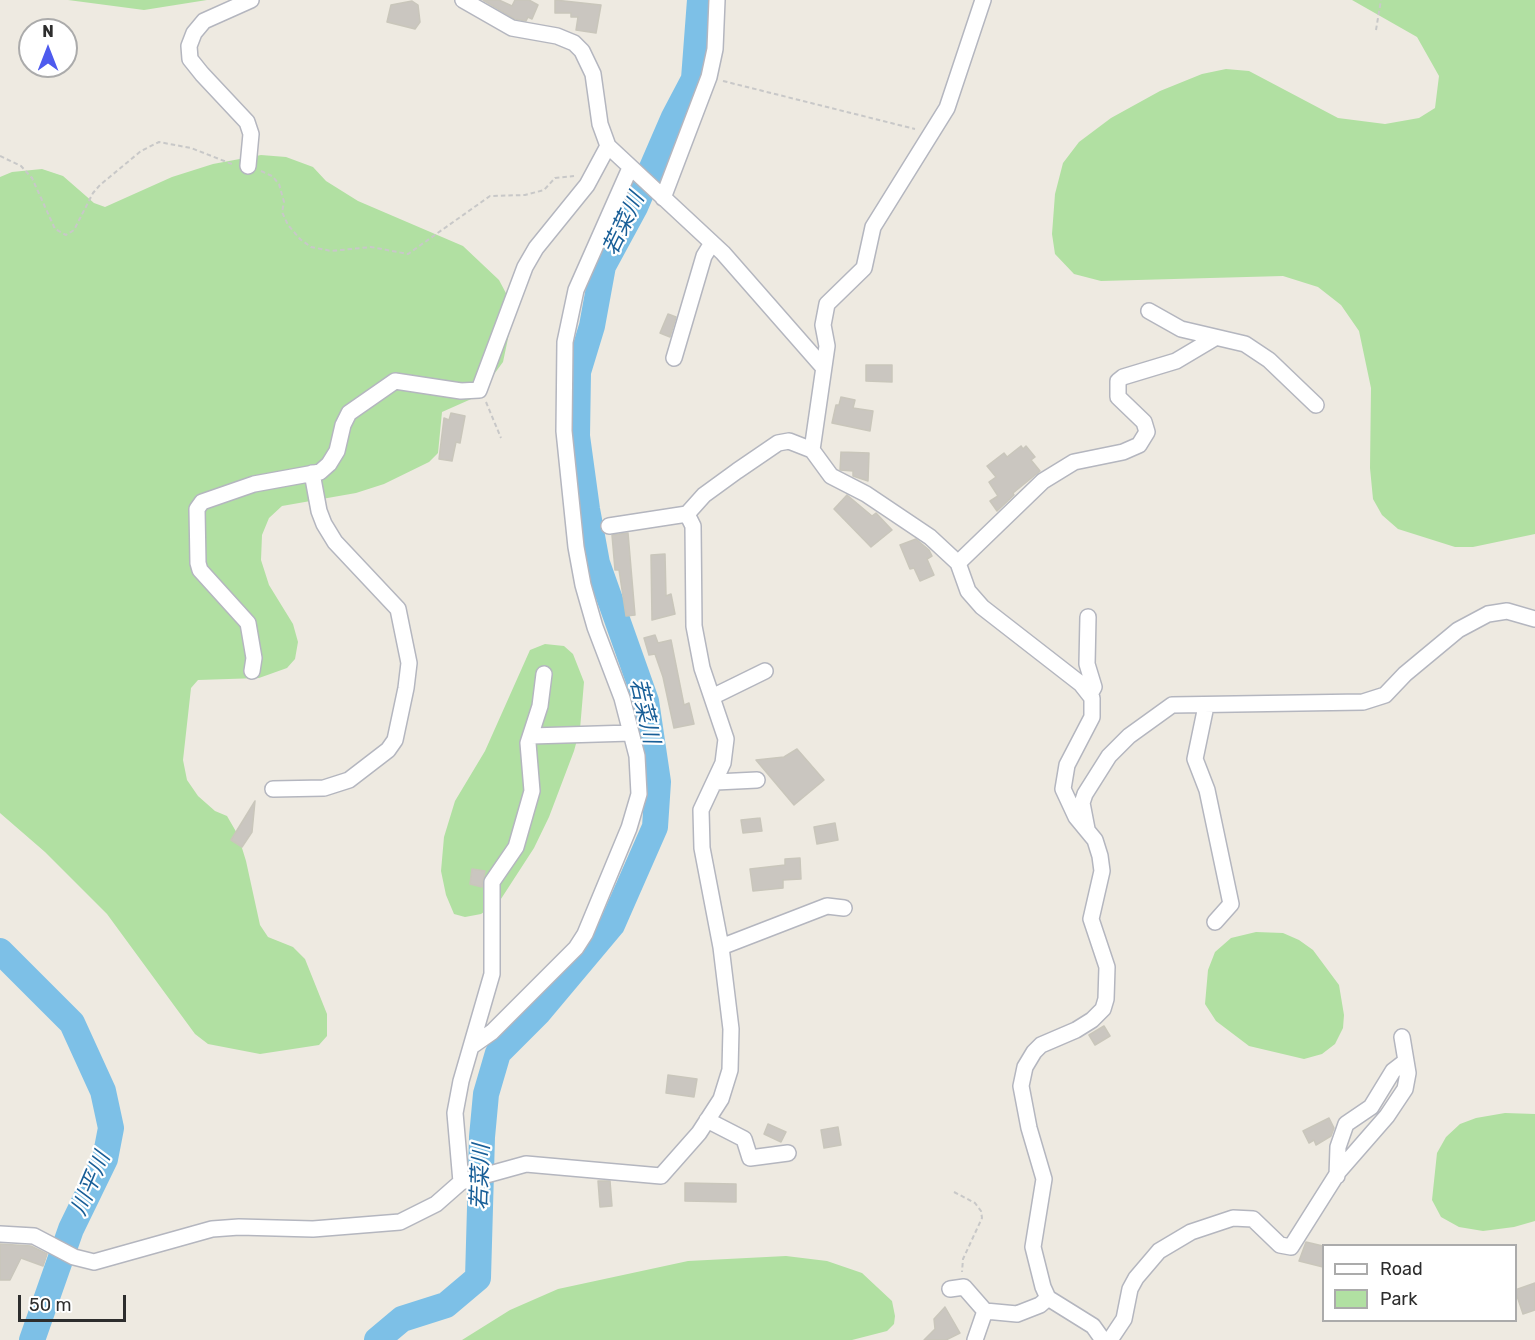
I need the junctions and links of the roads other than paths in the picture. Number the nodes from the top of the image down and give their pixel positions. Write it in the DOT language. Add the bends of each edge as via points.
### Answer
graph roads {
  1 [pos="251,0"];
  2 [pos="463,0"];
  3 [pos="717,0"];
  4 [pos="983,0"];
  5 [pos="608,146"];
  6 [pos="248,166"];
  7 [pos="633,170"];
  8 [pos="661,197"];
  9 [pos="712,243"];
  10 [pos="1149,311"];
  11 [pos="1213,339"];
  12 [pos="674,358"];
  13 [pos="823,367"];
  14 [pos="1316,405"];
  15 [pos="813,450"];
  16 [pos="312,473"];
  17 [pos="687,514"];
  18 [pos="609,526"];
  19 [pos="958,563"];
  20 [pos="1088,617"];
  21 [pos="1535,619"];
  22 [pos="252,671"];
  23 [pos="765,671"];
  24 [pos="543,674"];
  25 [pos="1090,694"];
  26 [pos="712,696"];
  27 [pos="1206,706"];
  28 [pos="631,734"];
  29 [pos="531,736"];
  30 [pos="757,780"];
  31 [pos="716,782"];
  32 [pos="273,789"];
  33 [pos="1087,829"];
  34 [pos="844,908"];
  35 [pos="1215,922"];
  36 [pos="722,947"];
  37 [pos="1402,1037"];
  38 [pos="472,1046"];
  39 [pos="1406,1061"];
  40 [pos="707,1120"];
  41 [pos="788,1152"];
  42 [pos="1337,1176"];
  43 [pos="465,1181"];
  44 [pos="0,1234"];
  45 [pos="956,1288"];
  46 [pos="1048,1298"];
  47 [pos="985,1311"];
  48 [pos="975,1340"];
  49 [pos="1103,1340"];
  50 [pos="1110,1340"];
  1 -- 6 [label="street" via="204,21 189,46 190,59 247,122 251,134"];
  2 -- 5 [label="street" via="512,28 557,36 582,51 593,74 600,124"];
  3 -- 8 [label="street" via="715,49 709,77"];
  4 -- 13 [label="street" via="947,108 873,227 864,268 827,304"];
  5 -- 7 [label="street"];
  5 -- 16 [label="street" via="593,174 525,267 479,390 395,381 349,413 329,464"];
  7 -- 8 [label="street"];
  7 -- 28 [label="street" via="576,290 565,342 564,382 564,431 576,547 595,627"];
  8 -- 9 [label="street"];
  9 -- 12 [label="street" via="704,256"];
  9 -- 13 [label="street"];
  10 -- 11 [label="street" via="1181,329"];
  11 -- 14 [label="street" via="1245,344 1269,360"];
  11 -- 19 [label="street" via="1176,361 1118,381 1118,397 1144,422 1147,432 1139,445 1074,462 1043,481"];
  13 -- 15 [label="street"];
  15 -- 17 [label="street" via="789,441 778,443 704,495"];
  15 -- 19 [label="street" via="831,476 909,522"];
  16 -- 22 [label="street" via="218,494 197,509 200,570 248,623 254,658"];
  16 -- 32 [label="street" via="319,511 335,542 398,609 409,663 406,688 388,750 349,780 324,788"];
  17 -- 18 [label="street"];
  17 -- 26 [label="street" via="693,526 694,626"];
  19 -- 25 [label="street" via="968,591 982,607"];
  20 -- 25 [label="street" via="1087,664 1094,687"];
  21 -- 27 [label="street" via="1507,611 1480,618 1440,644 1385,695 1363,702"];
  23 -- 26 [label="street"];
  24 -- 29 [label="street" via="540,706"];
  25 -- 33 [label="street" via="1093,711 1067,765 1063,789 1076,817"];
  26 -- 31 [label="street" via="726,739"];
  27 -- 33 [label="street" via="1172,705 1109,756 1082,803"];
  27 -- 35 [label="street" via="1195,759 1207,790 1231,904"];
  28 -- 29 [label="street"];
  28 -- 38 [label="street" via="637,756 639,794 585,934 576,948 492,1032"];
  29 -- 38 [label="street" via="528,755 532,791 516,847 492,882 492,974"];
  30 -- 31 [label="street"];
  31 -- 36 [label="street" via="701,810 702,848"];
  33 -- 46 [label="street" via="1100,856 1101,871 1091,919 1107,967 1106,999 1103,1009 1092,1020 1034,1052 1025,1067 1021,1086 1042,1170 1043,1188 1033,1247"];
  34 -- 36 [label="street" via="827,906"];
  36 -- 40 [label="street" via="731,1029 730,1070 721,1099"];
  37 -- 39 [label="street"];
  38 -- 43 [label="street" via="455,1113"];
  39 -- 42 [label="street" via="1405,1089 1388,1116"];
  39 -- 42 [label="street" via="1393,1071 1371,1107 1346,1124 1341,1134"];
  40 -- 41 [label="street" via="744,1139 750,1158"];
  40 -- 43 [label="street" via="661,1176 526,1164"];
  42 -- 50 [label="street" via="1291,1247 1280,1245 1253,1219 1233,1218 1191,1232 1159,1251 1136,1278 1124,1319"];
  43 -- 44 [label="street" via="436,1204 400,1222 314,1229 212,1229 94,1262 74,1257 34,1236"];
  45 -- 47 [label="street"];
  46 -- 47 [label="street" via="1017,1314"];
  46 -- 49 [label="street" via="1093,1326"];
  47 -- 48 [label="street"];
}
